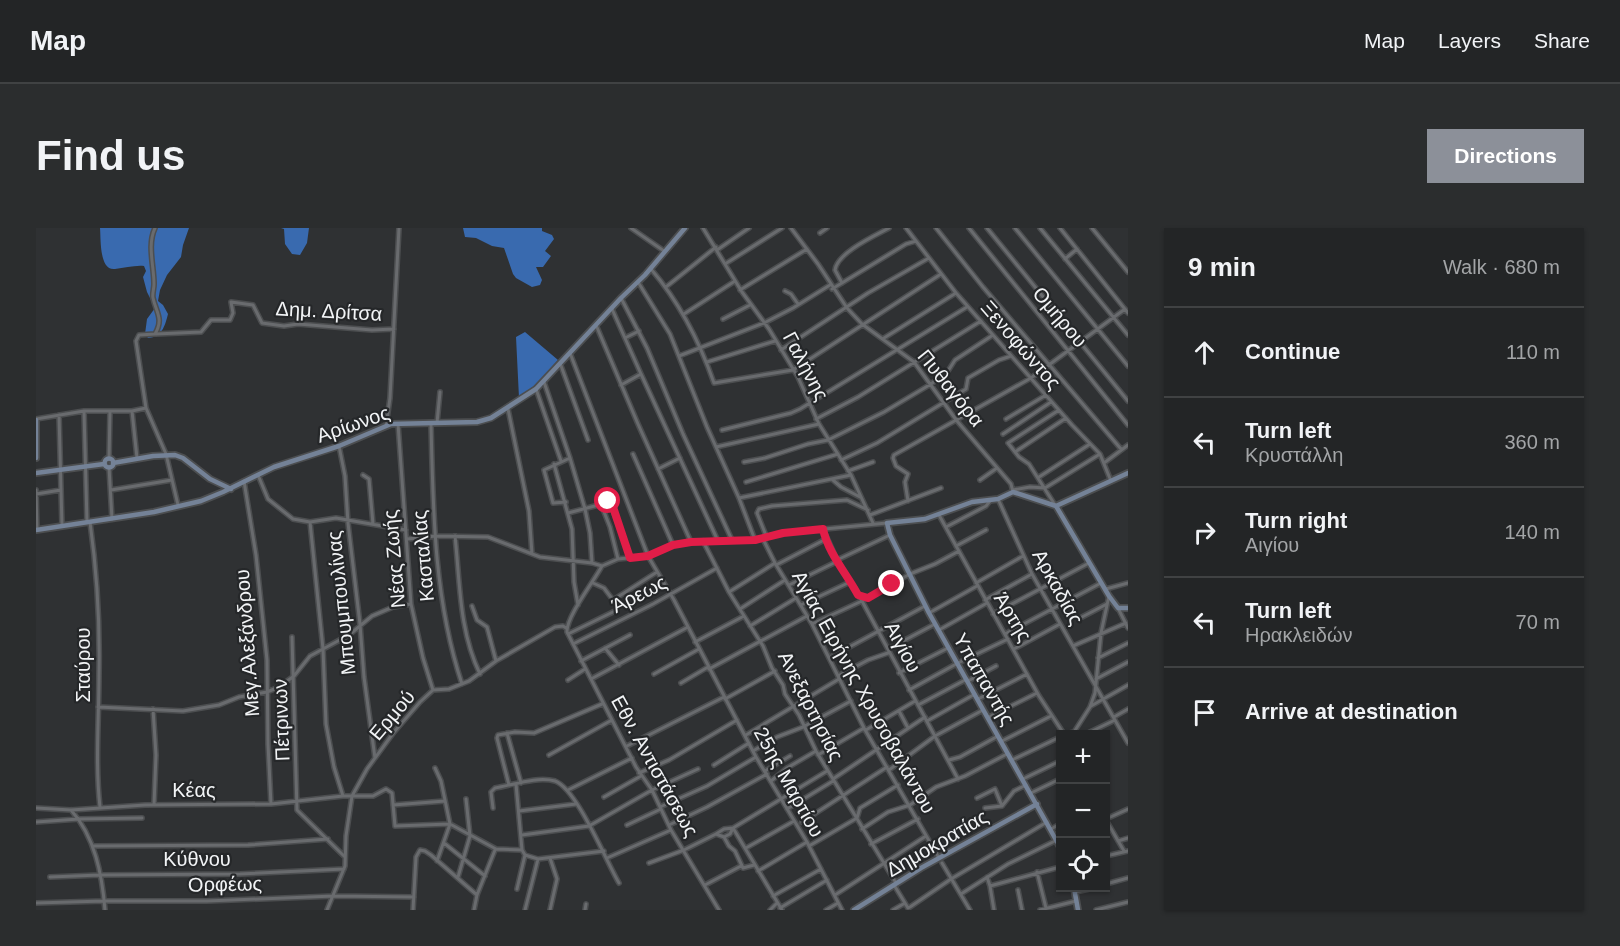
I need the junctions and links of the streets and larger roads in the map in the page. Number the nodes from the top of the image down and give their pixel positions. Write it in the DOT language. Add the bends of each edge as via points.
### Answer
graph roads {
  1 [pos="155,228"];
  2 [pos="399,228"];
  3 [pos="631,228"];
  4 [pos="685,228"];
  5 [pos="702,228"];
  6 [pos="749,228"];
  7 [pos="782,228"];
  8 [pos="791,228"];
  9 [pos="827,228"];
  10 [pos="889,228"];
  11 [pos="906,228"];
  12 [pos="936,228"];
  13 [pos="969,228"];
  14 [pos="987,228"];
  15 [pos="1015,228"];
  16 [pos="1040,228"];
  17 [pos="1060,228"];
  18 [pos="1092,228"];
  19 [pos="820,233"];
  20 [pos="916,241"];
  21 [pos="716,249"];
  22 [pos="807,249"];
  23 [pos="1077,249"];
  24 [pos="665,251"];
  25 [pos="929,258"];
  26 [pos="1065,259"];
  27 [pos="725,264"];
  28 [pos="651,269"];
  29 [pos="1128,272"];
  30 [pos="941,274"];
  31 [pos="735,281"];
  32 [pos="638,282"];
  33 [pos="842,283"];
  34 [pos="666,287"];
  35 [pos="831,287"];
  36 [pos="740,290"];
  37 [pos="785,291"];
  38 [pos="956,293"];
  39 [pos="621,298"];
  40 [pos="750,305"];
  41 [pos="798,305"];
  42 [pos="968,307"];
  43 [pos="847,308"];
  44 [pos="612,309"];
  45 [pos="1125,309"];
  46 [pos="1128,313"];
  47 [pos="684,314"];
  48 [pos="1113,318"];
  49 [pos="723,319"];
  50 [pos="981,321"];
  51 [pos="764,323"];
  52 [pos="862,324"];
  53 [pos="596,325"];
  54 [pos="394,329"];
  55 [pos="1097,329"];
  56 [pos="639,331"];
  57 [pos="154,334"];
  58 [pos="993,335"];
  59 [pos="1128,335"];
  60 [pos="625,338"];
  61 [pos="883,338"];
  62 [pos="775,341"];
  63 [pos="1080,342"];
  64 [pos="700,347"];
  65 [pos="897,349"];
  66 [pos="781,350"];
  67 [pos="1068,350"];
  68 [pos="570,353"];
  69 [pos="679,356"];
  70 [pos="1011,356"];
  71 [pos="707,362"];
  72 [pos="914,362"];
  73 [pos="560,363"];
  74 [pos="1048,365"];
  75 [pos="1128,366"];
  76 [pos="793,370"];
  77 [pos="641,374"];
  78 [pos="1031,378"];
  79 [pos="544,382"];
  80 [pos="931,384"];
  81 [pos="621,385"];
  82 [pos="536,389"];
  83 [pos="440,393"];
  84 [pos="1046,395"];
  85 [pos="1128,401"];
  86 [pos="810,402"];
  87 [pos="1052,402"];
  88 [pos="944,403"];
  89 [pos="146,408"];
  90 [pos="508,409"];
  91 [pos="1059,410"];
  92 [pos="84,411"];
  93 [pos="110,411"];
  94 [pos="132,411"];
  95 [pos="59,415"];
  96 [pos="1066,418"];
  97 [pos="36,419"];
  98 [pos="816,419"];
  99 [pos="1006,419"];
  100 [pos="957,421"];
  101 [pos="398,423"];
  102 [pos="434,423"];
  103 [pos="819,424"];
  104 [pos="1128,425"];
  105 [pos="386,426"];
  106 [pos="722,430"];
  107 [pos="1002,434"];
  108 [pos="588,440"];
  109 [pos="828,440"];
  110 [pos="1090,444"];
  111 [pos="1128,445"];
  112 [pos="339,446"];
  113 [pos="716,447"];
  114 [pos="1121,450"];
  115 [pos="1014,452"];
  116 [pos="166,454"];
  117 [pos="633,454"];
  118 [pos="838,454"];
  119 [pos="1100,454"];
  120 [pos="36,458"];
  121 [pos="137,458"];
  122 [pos="570,458"];
  123 [pos="680,458"];
  124 [pos="842,460"];
  125 [pos="561,461"];
  126 [pos="744,462"];
  127 [pos="873,462"];
  128 [pos="109,463"];
  129 [pos="1104,463"];
  130 [pos="554,465"];
  131 [pos="85,467"];
  132 [pos="998,468"];
  133 [pos="658,469"];
  134 [pos="61,470"];
  135 [pos="848,471"];
  136 [pos="36,473"];
  137 [pos="1128,473"];
  138 [pos="258,474"];
  139 [pos="363,475"];
  140 [pos="851,475"];
  141 [pos="1038,477"];
  142 [pos="832,479"];
  143 [pos="172,480"];
  144 [pos="980,480"];
  145 [pos="1111,481"];
  146 [pos="244,482"];
  147 [pos="746,482"];
  148 [pos="941,488"];
  149 [pos="1045,488"];
  150 [pos="231,489"];
  151 [pos="62,490"];
  152 [pos="111,490"];
  153 [pos="1013,491"];
  154 [pos="36,492"];
  155 [pos="862,497"];
  156 [pos="739,498"];
  157 [pos="990,499"];
  158 [pos="998,499"];
  159 [pos="908,501"];
  160 [pos="566,502"];
  161 [pos="601,504"];
  162 [pos="1056,506"];
  163 [pos="178,507"];
  164 [pos="585,509"];
  165 [pos="568,513"];
  166 [pos="869,513"];
  167 [pos="939,514"];
  168 [pos="112,519"];
  169 [pos="348,521"];
  170 [pos="89,522"];
  171 [pos="310,522"];
  172 [pos="873,523"];
  173 [pos="887,523"];
  174 [pos="373,524"];
  175 [pos="62,526"];
  176 [pos="946,527"];
  177 [pos="823,529"];
  178 [pos="36,530"];
  179 [pos="406,530"];
  180 [pos="986,530"];
  181 [pos="890,535"];
  182 [pos="435,536"];
  183 [pos="455,536"];
  184 [pos="407,539"];
  185 [pos="765,539"];
  186 [pos="826,539"];
  187 [pos="732,540"];
  188 [pos="755,540"];
  189 [pos="703,541"];
  190 [pos="718,541"];
  191 [pos="691,542"];
  192 [pos="673,545"];
  193 [pos="956,546"];
  194 [pos="959,551"];
  195 [pos="532,554"];
  196 [pos="648,556"];
  197 [pos="1023,556"];
  198 [pos="630,558"];
  199 [pos="618,559"];
  200 [pos="837,561"];
  201 [pos="573,562"];
  202 [pos="592,563"];
  203 [pos="1089,563"];
  204 [pos="775,564"];
  205 [pos="602,566"];
  206 [pos="717,568"];
  207 [pos="657,571"];
  208 [pos="910,574"];
  209 [pos="1032,574"];
  210 [pos="785,580"];
  211 [pos="850,582"];
  212 [pos="593,583"];
  213 [pos="1128,583"];
  214 [pos="976,584"];
  215 [pos="1101,584"];
  216 [pos="789,585"];
  217 [pos="1042,589"];
  218 [pos="1104,589"];
  219 [pos="729,592"];
  220 [pos="671,595"];
  221 [pos="858,595"];
  222 [pos="1109,596"];
  223 [pos="796,597"];
  224 [pos="868,598"];
  225 [pos="862,601"];
  226 [pos="986,602"];
  227 [pos="411,604"];
  228 [pos="1107,604"];
  229 [pos="578,605"];
  230 [pos="801,605"];
  231 [pos="472,606"];
  232 [pos="925,606"];
  233 [pos="1053,608"];
  234 [pos="1118,608"];
  235 [pos="1128,608"];
  236 [pos="740,609"];
  237 [pos="615,611"];
  238 [pos="929,613"];
  239 [pos="993,614"];
  240 [pos="744,616"];
  241 [pos="807,616"];
  242 [pos="1082,617"];
  243 [pos="1126,623"];
  244 [pos="360,624"];
  245 [pos="812,624"];
  246 [pos="935,624"];
  247 [pos="1061,624"];
  248 [pos="750,626"];
  249 [pos="688,627"];
  250 [pos="1128,627"];
  251 [pos="566,628"];
  252 [pos="939,630"];
  253 [pos="878,632"];
  254 [pos="1101,633"];
  255 [pos="567,634"];
  256 [pos="1005,634"];
  257 [pos="630,635"];
  258 [pos="292,637"];
  259 [pos="1008,639"];
  260 [pos="696,642"];
  261 [pos="760,642"];
  262 [pos="1128,643"];
  263 [pos="572,644"];
  264 [pos="1073,646"];
  265 [pos="949,647"];
  266 [pos="604,648"];
  267 [pos="699,648"];
  268 [pos="323,649"];
  269 [pos="1014,649"];
  270 [pos="888,651"];
  271 [pos="829,658"];
  272 [pos="1098,658"];
  273 [pos="581,661"];
  274 [pos="496,662"];
  275 [pos="1128,662"];
  276 [pos="958,663"];
  277 [pos="620,665"];
  278 [pos="996,666"];
  279 [pos="709,668"];
  280 [pos="585,669"];
  281 [pos="774,671"];
  282 [pos="899,673"];
  283 [pos="480,674"];
  284 [pos="654,674"];
  285 [pos="1028,674"];
  286 [pos="294,676"];
  287 [pos="839,677"];
  288 [pos="1096,679"];
  289 [pos="568,680"];
  290 [pos="591,680"];
  291 [pos="967,680"];
  292 [pos="681,683"];
  293 [pos="462,684"];
  294 [pos="1128,685"];
  295 [pos="1096,687"];
  296 [pos="433,690"];
  297 [pos="909,690"];
  298 [pos="267,692"];
  299 [pos="1037,693"];
  300 [pos="977,697"];
  301 [pos="725,698"];
  302 [pos="1102,698"];
  303 [pos="851,701"];
  304 [pos="915,701"];
  305 [pos="602,704"];
  306 [pos="918,705"];
  307 [pos="1090,706"];
  308 [pos="98,707"];
  309 [pos="793,707"];
  310 [pos="153,709"];
  311 [pos="984,709"];
  312 [pos="1128,709"];
  313 [pos="899,711"];
  314 [pos="1051,716"];
  315 [pos="989,717"];
  316 [pos="926,719"];
  317 [pos="1114,719"];
  318 [pos="612,720"];
  319 [pos="737,720"];
  320 [pos="803,727"];
  321 [pos="908,728"];
  322 [pos="865,729"];
  323 [pos="1060,730"];
  324 [pos="1075,730"];
  325 [pos="1095,730"];
  326 [pos="1128,731"];
  327 [pos="507,733"];
  328 [pos="1123,734"];
  329 [pos="746,735"];
  330 [pos="935,736"];
  331 [pos="1000,738"];
  332 [pos="1056,738"];
  333 [pos="749,743"];
  334 [pos="1128,743"];
  335 [pos="626,746"];
  336 [pos="877,750"];
  337 [pos="753,751"];
  338 [pos="817,753"];
  339 [pos="1008,753"];
  340 [pos="549,755"];
  341 [pos="790,756"];
  342 [pos="375,758"];
  343 [pos="632,758"];
  344 [pos="756,758"];
  345 [pos="949,760"];
  346 [pos="1012,760"];
  347 [pos="1056,763"];
  348 [pos="714,765"];
  349 [pos="435,768"];
  350 [pos="888,768"];
  351 [pos="698,769"];
  352 [pos="827,771"];
  353 [pos="766,773"];
  354 [pos="640,774"];
  355 [pos="957,779"];
  356 [pos="1023,779"];
  357 [pos="833,780"];
  358 [pos="771,781"];
  359 [pos="1056,781"];
  360 [pos="519,783"];
  361 [pos="509,785"];
  362 [pos="898,785"];
  363 [pos="1026,785"];
  364 [pos="568,790"];
  365 [pos="652,790"];
  366 [pos="1030,793"];
  367 [pos="343,796"];
  368 [pos="352,796"];
  369 [pos="604,797"];
  370 [pos="843,797"];
  371 [pos="977,798"];
  372 [pos="466,799"];
  373 [pos="782,799"];
  374 [pos="445,801"];
  375 [pos="297,802"];
  376 [pos="272,804"];
  377 [pos="576,804"];
  378 [pos="1037,804"];
  379 [pos="154,805"];
  380 [pos="393,805"];
  381 [pos="910,805"];
  382 [pos="1002,806"];
  383 [pos="36,808"];
  384 [pos="100,808"];
  385 [pos="493,808"];
  386 [pos="661,808"];
  387 [pos="860,808"];
  388 [pos="985,808"];
  389 [pos="788,809"];
  390 [pos="1128,809"];
  391 [pos="71,810"];
  392 [pos="519,811"];
  393 [pos="853,812"];
  394 [pos="1110,817"];
  395 [pos="857,818"];
  396 [pos="79,819"];
  397 [pos="142,819"];
  398 [pos="918,819"];
  399 [pos="794,821"];
  400 [pos="36,822"];
  401 [pos="802,822"];
  402 [pos="1047,822"];
  403 [pos="450,824"];
  404 [pos="627,825"];
  405 [pos="589,826"];
  406 [pos="1056,826"];
  407 [pos="670,827"];
  408 [pos="733,828"];
  409 [pos="862,829"];
  410 [pos="1051,829"];
  411 [pos="1110,831"];
  412 [pos="716,834"];
  413 [pos="522,835"];
  414 [pos="470,836"];
  415 [pos="926,836"];
  416 [pos="724,837"];
  417 [pos="1056,838"];
  418 [pos="1128,838"];
  419 [pos="328,839"];
  420 [pos="1056,840"];
  421 [pos="1118,841"];
  422 [pos="444,843"];
  423 [pos="808,844"];
  424 [pos="871,844"];
  425 [pos="94,846"];
  426 [pos="746,848"];
  427 [pos="496,849"];
  428 [pos="522,850"];
  429 [pos="684,850"];
  430 [pos="604,851"];
  431 [pos="1126,851"];
  432 [pos="525,855"];
  433 [pos="1110,855"];
  434 [pos="346,858"];
  435 [pos="550,858"];
  436 [pos="607,858"];
  437 [pos="538,859"];
  438 [pos="464,860"];
  439 [pos="940,860"];
  440 [pos="437,861"];
  441 [pos="649,863"];
  442 [pos="884,864"];
  443 [pos="754,865"];
  444 [pos="741,866"];
  445 [pos="1056,868"];
  446 [pos="344,869"];
  447 [pos="821,869"];
  448 [pos="758,871"];
  449 [pos="1037,872"];
  450 [pos="100,875"];
  451 [pos="485,876"];
  452 [pos="50,877"];
  453 [pos="987,877"];
  454 [pos="458,878"];
  455 [pos="1128,878"];
  456 [pos="951,879"];
  457 [pos="827,880"];
  458 [pos="620,883"];
  459 [pos="1110,883"];
  460 [pos="705,885"];
  461 [pos="895,885"];
  462 [pos="990,886"];
  463 [pos="517,889"];
  464 [pos="1018,890"];
  465 [pos="1075,892"];
  466 [pos="961,894"];
  467 [pos="477,895"];
  468 [pos="835,895"];
  469 [pos="334,896"];
  470 [pos="773,896"];
  471 [pos="414,897"];
  472 [pos="104,901"];
  473 [pos="1077,901"];
  474 [pos="1128,902"];
  475 [pos="36,903"];
  476 [pos="777,903"];
  477 [pos="838,903"];
  478 [pos="905,903"];
  479 [pos="586,904"];
  480 [pos="1046,908"];
  481 [pos="781,909"];
  482 [pos="105,910"];
  483 [pos="327,910"];
  484 [pos="413,910"];
  485 [pos="474,910"];
  486 [pos="525,910"];
  487 [pos="550,910"];
  488 [pos="585,910"];
  489 [pos="720,910"];
  490 [pos="770,910"];
  491 [pos="826,910"];
  492 [pos="842,910"];
  493 [pos="854,910"];
  494 [pos="893,910"];
  495 [pos="970,910"];
  496 [pos="994,910"];
  497 [pos="1022,910"];
  498 [pos="1040,910"];
  499 [pos="1078,910"];
  500 [pos="1096,910"];
  1 -- 57 [label="street" via="153,299 159,324"];
  2 -- 54 [label="street"];
  3 -- 24 [label="street"];
  4 -- 24 [label="street, Αρίωνος"];
  5 -- 21 [label="street, Γαλήνης"];
  6 -- 21 [label="street"];
  7 -- 27 [label="street"];
  8 -- 22 [label="street, Πυθαγόρα"];
  9 -- 19 [label="street"];
  10 -- 33 [label="street" via="838,261 835,270"];
  11 -- 20 [label="street, Ξενοφώντος"];
  12 -- 74 [label="street"];
  13 -- 67 [label="street, Ομήρου"];
  14 -- 63 [label="street"];
  15 -- 55 [label="street"];
  16 -- 26 [label="street"];
  17 -- 23 [label="street"];
  18 -- 29 [label="street"];
  20 -- 25 [label="street, Ξενοφώντος"];
  20 -- 33 [label="street"];
  21 -- 27 [label="street, Γαλήνης"];
  21 -- 34 [label="street"];
  22 -- 35 [label="street, Πυθαγόρα"];
  22 -- 36 [label="street"];
  23 -- 26 [label="street"];
  23 -- 45 [label="street"];
  24 -- 28 [label="street, Αρίωνος"];
  25 -- 30 [label="street, Ξενοφώντος"];
  25 -- 43 [label="street"];
  26 -- 48 [label="street"];
  27 -- 31 [label="street, Γαλήνης"];
  28 -- 32 [label="street, Αρίωνος"];
  28 -- 34 [label="street"];
  30 -- 38 [label="street, Ξενοφώντος"];
  30 -- 52 [label="street"];
  31 -- 36 [label="street, Γαλήνης"];
  31 -- 47 [label="street"];
  32 -- 39 [label="street, Αρίωνος"];
  32 -- 69 [label="street"];
  33 -- 35 [label="street"];
  34 -- 47 [label="street"];
  35 -- 41 [label="street"];
  35 -- 43 [label="street, Πυθαγόρα"];
  36 -- 40 [label="street, Γαλήνης"];
  37 -- 41 [label="street"];
  38 -- 42 [label="street, Ξενοφώντος"];
  38 -- 61 [label="street"];
  39 -- 44 [label="street, Αρίωνος"];
  39 -- 56 [label="street"];
  40 -- 49 [label="street"];
  40 -- 51 [label="street, Γαλήνης"];
  41 -- 51 [label="street"];
  42 -- 50 [label="street, Ξενοφώντος"];
  42 -- 65 [label="street"];
  43 -- 52 [label="street, Πυθαγόρα"];
  43 -- 66 [label="street"];
  44 -- 53 [label="street, Αρίωνος"];
  44 -- 60 [label="street"];
  45 -- 46 [label="street"];
  45 -- 48 [label="street"];
  47 -- 64 [label="street"];
  48 -- 55 [label="street"];
  48 -- 59 [label="street"];
  50 -- 58 [label="street, Ξενοφώντος"];
  50 -- 72 [label="street"];
  51 -- 62 [label="street, Γαλήνης"];
  51 -- 64 [label="street"];
  52 -- 61 [label="street, Πυθαγόρα"];
  52 -- 76 [label="street"];
  53 -- 68 [label="street, Αρίωνος"];
  53 -- 81 [label="street"];
  54 -- 57 [label="street, Δημ. Δρίτσα" via="262,323 253,305 231,302 230,320 211,320 203,332"];
  54 -- 105 [label="street"];
  55 -- 63 [label="street"];
  55 -- 75 [label="street"];
  56 -- 60 [label="street"];
  56 -- 187 [label="street"];
  57 -- 89 [label="street" via="137,338"];
  58 -- 70 [label="street, Ξενοφώντος"];
  58 -- 80 [label="street" via="955,360"];
  60 -- 77 [label="street"];
  61 -- 65 [label="street, Πυθαγόρα"];
  62 -- 66 [label="street, Γαλήνης"];
  62 -- 71 [label="street"];
  63 -- 67 [label="street"];
  63 -- 85 [label="street"];
  64 -- 69 [label="street"];
  64 -- 71 [label="street"];
  65 -- 72 [label="street, Πυθαγόρα"];
  65 -- 86 [label="street"];
  66 -- 76 [label="street, Γαλήνης"];
  67 -- 74 [label="street"];
  67 -- 104 [label="street, Ομήρου"];
  68 -- 73 [label="street, Αρίωνος"];
  68 -- 196 [label="street, 25ης Μαρτίου"];
  69 -- 113 [label="street"];
  70 -- 78 [label="street, Ξενοφώντος"];
  70 -- 88 [label="street" via="967,379 966,389"];
  71 -- 76 [label="street" via="714,383"];
  72 -- 80 [label="street, Πυθαγόρα"];
  72 -- 98 [label="street"];
  73 -- 79 [label="street, Αρίωνος"];
  73 -- 108 [label="street"];
  74 -- 78 [label="street"];
  74 -- 114 [label="street"];
  76 -- 86 [label="street, Γαλήνης"];
  77 -- 81 [label="street"];
  77 -- 123 [label="street"];
  78 -- 84 [label="street, Ξενοφώντος"];
  78 -- 100 [label="street"];
  79 -- 82 [label="street, Αρίωνος"];
  79 -- 122 [label="street"];
  80 -- 88 [label="street, Πυθαγόρα"];
  80 -- 109 [label="street"];
  81 -- 133 [label="street"];
  82 -- 90 [label="street, Αρίωνος"];
  82 -- 125 [label="street"];
  83 -- 102 [label="street, Κασταλίας"];
  84 -- 87 [label="street, Ξενοφώντος"];
  84 -- 99 [label="street"];
  86 -- 98 [label="street, Γαλήνης"];
  86 -- 106 [label="street" via="791,413"];
  87 -- 91 [label="street, Ξενοφώντος"];
  87 -- 107 [label="street"];
  88 -- 100 [label="street, Πυθαγόρα"];
  88 -- 124 [label="street"];
  89 -- 94 [label="street"];
  89 -- 116 [label="street"];
  90 -- 102 [label="street, Αρίωνος" via="484,421"];
  90 -- 195 [label="street" via="529,511"];
  91 -- 96 [label="street, Ξενοφώντος"];
  91 -- 115 [label="street" via="1009,442"];
  92 -- 93 [label="street"];
  92 -- 95 [label="street"];
  92 -- 131 [label="street, Σταύρου"];
  93 -- 94 [label="street"];
  93 -- 128 [label="street"];
  94 -- 121 [label="street"];
  95 -- 97 [label="street"];
  95 -- 134 [label="street"];
  96 -- 110 [label="street, Ξενοφώντος"];
  96 -- 115 [label="street"];
  97 -- 120 [label="street"];
  98 -- 103 [label="street, Γαλήνης"];
  100 -- 132 [label="street, Πυθαγόρα"];
  100 -- 159 [label="street" via="893,458 894,464 908,474"];
  101 -- 102 [label="street, Αρίωνος"];
  101 -- 105 [label="street, Αρίωνος"];
  101 -- 179 [label="street, Νέας Ζωής"];
  102 -- 182 [label="street, Κασταλίας"];
  103 -- 109 [label="street, Γαλήνης"];
  103 -- 113 [label="street"];
  105 -- 112 [label="street, Αρίωνος"];
  109 -- 118 [label="street, Γαλήνης"];
  109 -- 126 [label="street"];
  110 -- 119 [label="street, Ξενοφώντος"];
  110 -- 141 [label="street"];
  111 -- 114 [label="street"];
  112 -- 138 [label="street, Αρίωνος"];
  112 -- 169 [label="street, Μπουμπουλίνας"];
  113 -- 156 [label="street"];
  114 -- 129 [label="street"];
  115 -- 141 [label="street"];
  116 -- 121 [label="street"];
  116 -- 143 [label="street"];
  116 -- 150 [label="street" via="183,458"];
  117 -- 192 [label="street"];
  118 -- 124 [label="street, Γαλήνης"];
  118 -- 147 [label="street"];
  119 -- 129 [label="street, Ξενοφώντος"];
  119 -- 149 [label="street"];
  121 -- 128 [label="street"];
  122 -- 125 [label="street"];
  122 -- 164 [label="street"];
  123 -- 133 [label="street"];
  123 -- 190 [label="street"];
  124 -- 135 [label="street, Γαλήνης"];
  125 -- 130 [label="street"];
  127 -- 135 [label="street"];
  128 -- 131 [label="street"];
  128 -- 152 [label="street"];
  129 -- 145 [label="street, Ξενοφώντος"];
  130 -- 160 [label="street"];
  130 -- 160 [label="street" via="544,470 553,502"];
  131 -- 134 [label="street"];
  131 -- 170 [label="street, Σταύρου"];
  132 -- 144 [label="street"];
  132 -- 153 [label="street, Πυθαγόρα"];
  133 -- 191 [label="street"];
  134 -- 136 [label="street"];
  134 -- 151 [label="street"];
  135 -- 140 [label="street, Γαλήνης"];
  137 -- 145 [label="street"];
  138 -- 146 [label="street, Αρίωνος"];
  138 -- 171 [label="street" via="266,495 280,510 293,519"];
  139 -- 174 [label="street" via="369,479"];
  140 -- 142 [label="street"];
  140 -- 155 [label="street, Γαλήνης"];
  141 -- 149 [label="street"];
  142 -- 155 [label="street"];
  142 -- 156 [label="street"];
  143 -- 152 [label="street"];
  143 -- 163 [label="street"];
  145 -- 162 [label="street"];
  146 -- 150 [label="street, Αρίωνος"];
  146 -- 298 [label="street, Μεγ.Αλεξάνδρου" via="264,628"];
  148 -- 159 [label="street"];
  149 -- 153 [label="street"];
  149 -- 162 [label="street"];
  150 -- 163 [label="street, Αρίωνος"];
  151 -- 154 [label="street"];
  151 -- 175 [label="street"];
  152 -- 168 [label="street"];
  153 -- 158 [label="street"];
  153 -- 162 [label="street"];
  154 -- 178 [label="street"];
  155 -- 166 [label="street, Γαλήνης"];
  156 -- 188 [label="street"];
  157 -- 158 [label="street"];
  157 -- 167 [label="street"];
  157 -- 176 [label="street" via="986,506"];
  158 -- 197 [label="street, Αρκαδίας"];
  159 -- 166 [label="street"];
  160 -- 165 [label="street"];
  161 -- 164 [label="street"];
  161 -- 198 [label="street" via="611,502"];
  161 -- 199 [label="street"];
  162 -- 203 [label="street"];
  163 -- 168 [label="street, Αρίωνος"];
  164 -- 165 [label="street"];
  164 -- 202 [label="street"];
  165 -- 201 [label="street"];
  166 -- 172 [label="street, Γαλήνης"];
  166 -- 185 [label="street, Αγίας Ειρήνης Χρυσοβαλάντου" via="847,500 759,509"];
  167 -- 173 [label="street"];
  167 -- 176 [label="street, Άρτης"];
  168 -- 170 [label="street, Αρίωνος"];
  169 -- 171 [label="street" via="336,518"];
  169 -- 174 [label="street"];
  169 -- 244 [label="street, Μπουμπουλίνας"];
  170 -- 175 [label="street, Αρίωνος"];
  170 -- 308 [label="street, Σταύρου" via="96,562"];
  171 -- 268 [label="street"];
  172 -- 173 [label="street"];
  172 -- 177 [label="street"];
  173 -- 181 [label="street, Υπαπαντής"];
  174 -- 179 [label="street"];
  175 -- 178 [label="street, Αρίωνος"];
  176 -- 193 [label="street, Άρτης"];
  177 -- 185 [label="street"];
  177 -- 186 [label="street, Αιγίου"];
  179 -- 184 [label="street, Νέας Ζωής"];
  180 -- 193 [label="street"];
  181 -- 200 [label="street"];
  181 -- 208 [label="street, Υπαπαντής"];
  182 -- 183 [label="street"];
  182 -- 184 [label="street"];
  182 -- 293 [label="street, Κασταλίας" via="443,612"];
  183 -- 195 [label="street" via="495,539"];
  183 -- 283 [label="street" via="460,603"];
  184 -- 227 [label="street, Νέας Ζωής"];
  185 -- 188 [label="street"];
  185 -- 204 [label="street, Αγίας Ειρήνης Χρυσοβαλάντου"];
  186 -- 200 [label="street, Αιγίου"];
  186 -- 204 [label="street"];
  187 -- 188 [label="street"];
  187 -- 190 [label="street"];
  189 -- 190 [label="street"];
  189 -- 191 [label="street"];
  189 -- 206 [label="street, Ανεξαρτησίας"];
  191 -- 192 [label="street"];
  192 -- 196 [label="street"];
  193 -- 194 [label="street, Άρτης"];
  194 -- 208 [label="street"];
  194 -- 214 [label="street, Άρτης"];
  195 -- 201 [label="street"];
  196 -- 198 [label="street"];
  196 -- 207 [label="street, 25ης Μαρτίου"];
  197 -- 209 [label="street, Αρκαδίας"];
  197 -- 214 [label="street"];
  198 -- 199 [label="street"];
  199 -- 205 [label="street"];
  200 -- 211 [label="street, Αιγίου"];
  200 -- 216 [label="street"];
  201 -- 202 [label="street"];
  201 -- 229 [label="street"];
  202 -- 205 [label="street"];
  203 -- 215 [label="street"];
  203 -- 217 [label="street"];
  204 -- 210 [label="street, Αγίας Ειρήνης Χρυσοβαλάντου"];
  204 -- 219 [label="street"];
  205 -- 212 [label="street"];
  206 -- 219 [label="street, Ανεξαρτησίας"];
  206 -- 220 [label="street, Άρεως"];
  207 -- 212 [label="street" via="613,600 604,588"];
  207 -- 220 [label="street, 25ης Μαρτίου"];
  208 -- 224 [label="street"];
  208 -- 232 [label="street, Υπαπαντής"];
  209 -- 217 [label="street, Αρκαδίας"];
  209 -- 226 [label="street"];
  210 -- 216 [label="street, Αγίας Ειρήνης Χρυσοβαλάντου"];
  210 -- 236 [label="street"];
  211 -- 221 [label="street, Αιγίου"];
  211 -- 230 [label="street"];
  212 -- 229 [label="street"];
  213 -- 218 [label="street"];
  214 -- 226 [label="street, Άρτης"];
  214 -- 238 [label="street"];
  215 -- 218 [label="street"];
  215 -- 233 [label="street"];
  216 -- 223 [label="street, Αγίας Ειρήνης Χρυσοβαλάντου"];
  217 -- 233 [label="street, Αρκαδίας"];
  217 -- 239 [label="street"];
  218 -- 222 [label="street"];
  219 -- 236 [label="street, Ανεξαρτησίας"];
  220 -- 249 [label="street, 25ης Μαρτίου"];
  220 -- 263 [label="street, Άρεως"];
  221 -- 224 [label="street"];
  221 -- 225 [label="street, Αιγίου"];
  222 -- 228 [label="street"];
  222 -- 234 [label="street"];
  223 -- 230 [label="street, Αγίας Ειρήνης Χρυσοβαλάντου"];
  223 -- 248 [label="street"];
  224 -- 225 [label="street"];
  225 -- 245 [label="street"];
  225 -- 253 [label="street, Αιγίου"];
  226 -- 239 [label="street, Άρτης"];
  226 -- 252 [label="street"];
  227 -- 244 [label="street" via="383,611"];
  227 -- 296 [label="street, Νέας Ζωής"];
  228 -- 242 [label="street"];
  228 -- 254 [label="street"];
  229 -- 251 [label="street"];
  230 -- 241 [label="street, Αγίας Ειρήνης Χρυσοβαλάντου"];
  231 -- 274 [label="street" via="477,620 487,626"];
  232 -- 238 [label="street, Υπαπαντής"];
  232 -- 253 [label="street"];
  233 -- 247 [label="street, Αρκαδίας"];
  233 -- 256 [label="street"];
  234 -- 235 [label="street"];
  234 -- 243 [label="street"];
  236 -- 240 [label="street, Ανεξαρτησίας"];
  237 -- 255 [label="street"];
  238 -- 246 [label="street, Υπαπαντής"];
  239 -- 256 [label="street, Άρτης"];
  240 -- 248 [label="street, Ανεξαρτησίας"];
  240 -- 260 [label="street"];
  241 -- 245 [label="street, Αγίας Ειρήνης Χρυσοβαλάντου"];
  241 -- 261 [label="street"];
  243 -- 250 [label="street"];
  243 -- 254 [label="street"];
  244 -- 268 [label="street"];
  244 -- 342 [label="street, Μπουμπουλίνας"];
  245 -- 271 [label="street, Αγίας Ειρήνης Χρυσοβαλάντου"];
  246 -- 252 [label="street, Υπαπαντής"];
  246 -- 270 [label="street"];
  247 -- 264 [label="street, Αρκαδίας"];
  247 -- 269 [label="street"];
  248 -- 261 [label="street, Ανεξαρτησίας"];
  249 -- 260 [label="street, 25ης Μαρτίου"];
  249 -- 277 [label="street"];
  251 -- 255 [label="street"];
  251 -- 274 [label="street, Ερμού" via="555,627"];
  252 -- 265 [label="street, Υπαπαντής"];
  253 -- 270 [label="street, Αιγίου"];
  253 -- 271 [label="street"];
  254 -- 264 [label="street"];
  254 -- 272 [label="street"];
  255 -- 263 [label="street, Εθν. Αντιστάσεως"];
  256 -- 259 [label="street, Άρτης"];
  257 -- 266 [label="street"];
  258 -- 286 [label="street, Πέτρινων"];
  259 -- 269 [label="street, Άρτης"];
  259 -- 276 [label="street"];
  260 -- 267 [label="street, 25ης Μαρτίου"];
  261 -- 279 [label="street"];
  261 -- 281 [label="street, Ανεξαρτησίας"];
  262 -- 272 [label="street"];
  263 -- 273 [label="street, Εθν. Αντιστάσεως"];
  264 -- 295 [label="street, Αρκαδίας"];
  265 -- 276 [label="street, Υπαπαντής"];
  265 -- 282 [label="street"];
  266 -- 273 [label="street"];
  266 -- 277 [label="street"];
  267 -- 279 [label="street, 25ης Μαρτίου"];
  267 -- 284 [label="street"];
  268 -- 286 [label="street" via="310,656"];
  268 -- 367 [label="street" via="326,724"];
  269 -- 285 [label="street, Άρτης"];
  270 -- 282 [label="street, Αιγίου"];
  270 -- 287 [label="street"];
  271 -- 287 [label="street, Αγίας Ειρήνης Χρυσοβαλάντου"];
  272 -- 288 [label="street"];
  273 -- 280 [label="street, Εθν. Αντιστάσεως"];
  274 -- 283 [label="street, Ερμού"];
  275 -- 288 [label="street"];
  276 -- 291 [label="street, Υπαπαντής"];
  276 -- 297 [label="street"];
  277 -- 290 [label="street"];
  278 -- 291 [label="street"];
  279 -- 292 [label="street"];
  279 -- 301 [label="street, 25ης Μαρτίου"];
  280 -- 289 [label="street"];
  280 -- 290 [label="street, Εθν. Αντιστάσεως"];
  281 -- 301 [label="street"];
  281 -- 309 [label="street, Ανεξαρτησίας"];
  282 -- 297 [label="street, Αιγίου"];
  283 -- 293 [label="street, Ερμού"];
  285 -- 299 [label="street, Άρτης"];
  285 -- 300 [label="street"];
  286 -- 298 [label="street"];
  286 -- 375 [label="street, Πέτρινων"];
  287 -- 303 [label="street, Αγίας Ειρήνης Χρυσοβαλάντου"];
  287 -- 309 [label="street"];
  288 -- 295 [label="street"];
  290 -- 305 [label="street, Εθν. Αντιστάσεως"];
  291 -- 300 [label="street, Υπαπαντής"];
  291 -- 306 [label="street"];
  293 -- 296 [label="street, Ερμού"];
  294 -- 302 [label="street"];
  295 -- 302 [label="street, Αρκαδίας"];
  295 -- 307 [label="street"];
  296 -- 342 [label="street, Ερμού"];
  297 -- 304 [label="street, Αιγίου"];
  298 -- 310 [label="street" via="202,709"];
  298 -- 376 [label="street, Μεγ.Αλεξάνδρου"];
  299 -- 314 [label="street, Άρτης"];
  299 -- 315 [label="street"];
  300 -- 311 [label="street, Υπαπαντής"];
  300 -- 316 [label="street"];
  301 -- 319 [label="street, 25ης Μαρτίου"];
  301 -- 335 [label="street"];
  302 -- 307 [label="street"];
  302 -- 317 [label="street"];
  303 -- 320 [label="street"];
  303 -- 322 [label="street, Αγίας Ειρήνης Χρυσοβαλάντου"];
  304 -- 306 [label="street, Αιγίου"];
  304 -- 313 [label="street"];
  305 -- 318 [label="street, Εθν. Αντιστάσεως"];
  305 -- 327 [label="street" via="534,733"];
  306 -- 316 [label="street, Αιγίου"];
  307 -- 324 [label="street"];
  308 -- 310 [label="street"];
  308 -- 384 [label="street, Σταύρου"];
  309 -- 320 [label="street, Ανεξαρτησίας"];
  309 -- 329 [label="street"];
  310 -- 379 [label="street"];
  311 -- 315 [label="street, Υπαπαντής"];
  311 -- 330 [label="street"];
  312 -- 317 [label="street"];
  313 -- 321 [label="street"];
  313 -- 322 [label="street"];
  314 -- 323 [label="street, Άρτης"];
  314 -- 331 [label="street"];
  315 -- 331 [label="street, Υπαπαντής"];
  316 -- 321 [label="street"];
  316 -- 330 [label="street, Αιγίου"];
  317 -- 325 [label="street"];
  317 -- 328 [label="street"];
  318 -- 335 [label="street, Εθν. Αντιστάσεως"];
  318 -- 340 [label="street"];
  319 -- 329 [label="street, 25ης Μαρτίου"];
  319 -- 354 [label="street"];
  320 -- 337 [label="street"];
  320 -- 338 [label="street, Ανεξαρτησίας"];
  321 -- 336 [label="street"];
  322 -- 336 [label="street, Αγίας Ειρήνης Χρυσοβαλάντου"];
  322 -- 338 [label="street"];
  326 -- 328 [label="street"];
  327 -- 360 [label="street"];
  327 -- 361 [label="street" via="497,739"];
  328 -- 334 [label="street"];
  329 -- 333 [label="street, 25ης Μαρτίου"];
  330 -- 345 [label="street, Αιγίου"];
  330 -- 350 [label="street"];
  331 -- 339 [label="street, Υπαπαντής"];
  331 -- 345 [label="street"];
  332 -- 346 [label="street"];
  333 -- 337 [label="street, 25ης Μαρτίου"];
  333 -- 348 [label="street"];
  335 -- 343 [label="street, Εθν. Αντιστάσεως"];
  336 -- 350 [label="street, Αγίας Ειρήνης Χρυσοβαλάντου"];
  336 -- 357 [label="street"];
  337 -- 344 [label="street, 25ης Μαρτίου"];
  338 -- 352 [label="street, Ανεξαρτησίας"];
  338 -- 358 [label="street"];
  339 -- 346 [label="street, Υπαπαντής"];
  339 -- 355 [label="street"];
  341 -- 353 [label="street"];
  342 -- 368 [label="street, Ερμού"];
  343 -- 354 [label="street, Εθν. Αντιστάσεως"];
  343 -- 364 [label="street"];
  344 -- 353 [label="street, 25ης Μαρτίου"];
  344 -- 386 [label="street"];
  345 -- 355 [label="street, Αιγίου"];
  346 -- 356 [label="street, Υπαπαντής"];
  347 -- 356 [label="street"];
  349 -- 374 [label="street"];
  350 -- 362 [label="street, Αγίας Ειρήνης Χρυσοβαλάντου"];
  350 -- 370 [label="street"];
  351 -- 365 [label="street"];
  352 -- 357 [label="street, Ανεξαρτησίας"];
  352 -- 373 [label="street"];
  353 -- 358 [label="street, 25ης Μαρτίου"];
  353 -- 407 [label="street"];
  354 -- 365 [label="street, Εθν. Αντιστάσεως"];
  354 -- 369 [label="street"];
  355 -- 381 [label="street" via="936,787"];
  356 -- 363 [label="street, Υπαπαντής"];
  357 -- 370 [label="street, Ανεξαρτησίας"];
  357 -- 389 [label="street"];
  358 -- 373 [label="street, 25ης Μαρτίου"];
  359 -- 366 [label="street"];
  360 -- 361 [label="street"];
  360 -- 364 [label="street" via="550,781"];
  360 -- 392 [label="street"];
  361 -- 385 [label="street" via="491,790"];
  362 -- 381 [label="street, Αγίας Ειρήνης Χρυσοβαλάντου"];
  362 -- 387 [label="street"];
  363 -- 366 [label="street, Υπαπαντής"];
  363 -- 382 [label="street"];
  364 -- 377 [label="street"];
  365 -- 386 [label="street, Εθν. Αντιστάσεως"];
  365 -- 405 [label="street"];
  366 -- 378 [label="street, Υπαπαντής"];
  367 -- 368 [label="street, Κέας"];
  367 -- 375 [label="street, Κέας"];
  368 -- 380 [label="street, Κέας" via="373,796 386,789 392,793"];
  368 -- 434 [label="street"];
  370 -- 393 [label="street, Ανεξαρτησίας"];
  370 -- 401 [label="street"];
  371 -- 382 [label="street" via="995,789"];
  372 -- 414 [label="street"];
  373 -- 389 [label="street, 25ης Μαρτίου"];
  373 -- 408 [label="street"];
  374 -- 380 [label="street"];
  374 -- 403 [label="street"];
  375 -- 376 [label="street, Κέας"];
  375 -- 419 [label="street" via="299,813"];
  376 -- 379 [label="street, Κέας"];
  377 -- 392 [label="street"];
  377 -- 405 [label="street"];
  378 -- 402 [label="street, Υπαπαντής"];
  378 -- 439 [label="street, Δημοκρατίας"];
  379 -- 384 [label="street, Κέας"];
  380 -- 403 [label="street" via="394,824 398,826"];
  381 -- 398 [label="street, Αγίας Ειρήνης Χρυσοβαλάντου"];
  381 -- 409 [label="street" via="888,812"];
  382 -- 388 [label="street"];
  383 -- 391 [label="street, Κέας"];
  384 -- 391 [label="street, Κέας"];
  386 -- 404 [label="street"];
  386 -- 407 [label="street, Εθν. Αντιστάσεως"];
  387 -- 393 [label="street"];
  387 -- 395 [label="street"];
  389 -- 399 [label="street, 25ης Μαρτίου"];
  390 -- 394 [label="street"];
  391 -- 396 [label="street"];
  392 -- 413 [label="street"];
  393 -- 395 [label="street, Ανεξαρτησίας"];
  395 -- 409 [label="street, Ανεξαρτησίας"];
  395 -- 423 [label="street"];
  396 -- 397 [label="street"];
  396 -- 400 [label="street"];
  396 -- 425 [label="street"];
  398 -- 415 [label="street, Αγίας Ειρήνης Χρυσοβαλάντου"];
  398 -- 424 [label="street"];
  399 -- 423 [label="street, 25ης Μαρτίου"];
  399 -- 426 [label="street"];
  402 -- 410 [label="street, Υπαπαντής"];
  402 -- 456 [label="street"];
  403 -- 414 [label="street"];
  403 -- 422 [label="street"];
  405 -- 413 [label="street"];
  405 -- 430 [label="street"];
  406 -- 410 [label="street"];
  407 -- 429 [label="street, Εθν. Αντιστάσεως"];
  407 -- 436 [label="street"];
  408 -- 412 [label="street"];
  408 -- 416 [label="street"];
  408 -- 426 [label="street"];
  409 -- 424 [label="street, Ανεξαρτησίας"];
  410 -- 417 [label="street, Υπαπαντής"];
  411 -- 421 [label="street"];
  412 -- 416 [label="street"];
  412 -- 429 [label="street"];
  413 -- 428 [label="street"];
  414 -- 427 [label="street"];
  414 -- 438 [label="street"];
  415 -- 439 [label="street, Αγίας Ειρήνης Χρυσοβαλάντου"];
  415 -- 442 [label="street"];
  416 -- 444 [label="street"];
  418 -- 421 [label="street"];
  419 -- 425 [label="street"];
  419 -- 434 [label="street"];
  420 -- 453 [label="street"];
  421 -- 431 [label="street"];
  422 -- 438 [label="street"];
  422 -- 440 [label="street"];
  423 -- 447 [label="street, 25ης Μαρτίου"];
  423 -- 448 [label="street"];
  424 -- 442 [label="street, Ανεξαρτησίας"];
  425 -- 450 [label="street"];
  426 -- 443 [label="street"];
  427 -- 428 [label="street"];
  427 -- 451 [label="street"];
  428 -- 432 [label="street"];
  429 -- 441 [label="street"];
  429 -- 460 [label="street, Εθν. Αντιστάσεως"];
  430 -- 435 [label="street"];
  430 -- 436 [label="street"];
  431 -- 433 [label="street"];
  432 -- 437 [label="street"];
  432 -- 463 [label="street"];
  434 -- 446 [label="street"];
  435 -- 437 [label="street"];
  435 -- 487 [label="street" via="557,879"];
  436 -- 458 [label="street"];
  437 -- 486 [label="street"];
  438 -- 451 [label="street"];
  438 -- 454 [label="street"];
  439 -- 456 [label="street, Αγίας Ειρήνης Χρυσοβαλάντου"];
  439 -- 461 [label="street, Δημοκρατίας"];
  440 -- 454 [label="street"];
  440 -- 471 [label="street" via="424,850 417,854"];
  442 -- 461 [label="street, Ανεξαρτησίας"];
  442 -- 468 [label="street"];
  443 -- 444 [label="street"];
  443 -- 448 [label="street"];
  444 -- 460 [label="street"];
  445 -- 449 [label="street"];
  446 -- 450 [label="street, Κύθνου"];
  446 -- 469 [label="street"];
  447 -- 457 [label="street, 25ης Μαρτίου"];
  447 -- 470 [label="street"];
  448 -- 470 [label="street"];
  449 -- 462 [label="street"];
  449 -- 480 [label="street"];
  450 -- 452 [label="street, Κύθνου"];
  450 -- 472 [label="street"];
  451 -- 467 [label="street"];
  453 -- 462 [label="street"];
  453 -- 466 [label="street"];
  454 -- 467 [label="street"];
  455 -- 459 [label="street"];
  456 -- 466 [label="street, Αγίας Ειρήνης Χρυσοβαλάντου"];
  456 -- 478 [label="street, Ανεξαρτησίας" via="908,908"];
  457 -- 468 [label="street, 25ης Μαρτίου"];
  457 -- 481 [label="street"];
  460 -- 489 [label="street, Εθν. Αντιστάσεως"];
  461 -- 478 [label="street, Ανεξαρτησίας"];
  461 -- 493 [label="street, Δημοκρατίας"];
  462 -- 496 [label="street"];
  464 -- 497 [label="street"];
  465 -- 473 [label="street"];
  466 -- 495 [label="street, Αγίας Ειρήνης Χρυσοβαλάντου"];
  467 -- 485 [label="street"];
  468 -- 477 [label="street, 25ης Μαρτίου"];
  469 -- 471 [label="street, Ορφέως"];
  469 -- 472 [label="street, Ορφέως"];
  469 -- 483 [label="street"];
  470 -- 476 [label="street"];
  471 -- 484 [label="street"];
  472 -- 475 [label="street, Ορφέως"];
  472 -- 482 [label="street"];
  473 -- 480 [label="street"];
  473 -- 499 [label="street"];
  474 -- 500 [label="street"];
  476 -- 481 [label="street"];
  476 -- 490 [label="street"];
  477 -- 491 [label="street"];
  477 -- 492 [label="street, 25ης Μαρτίου"];
  478 -- 494 [label="street"];
  479 -- 488 [label="street"];
  480 -- 498 [label="street"];
}
